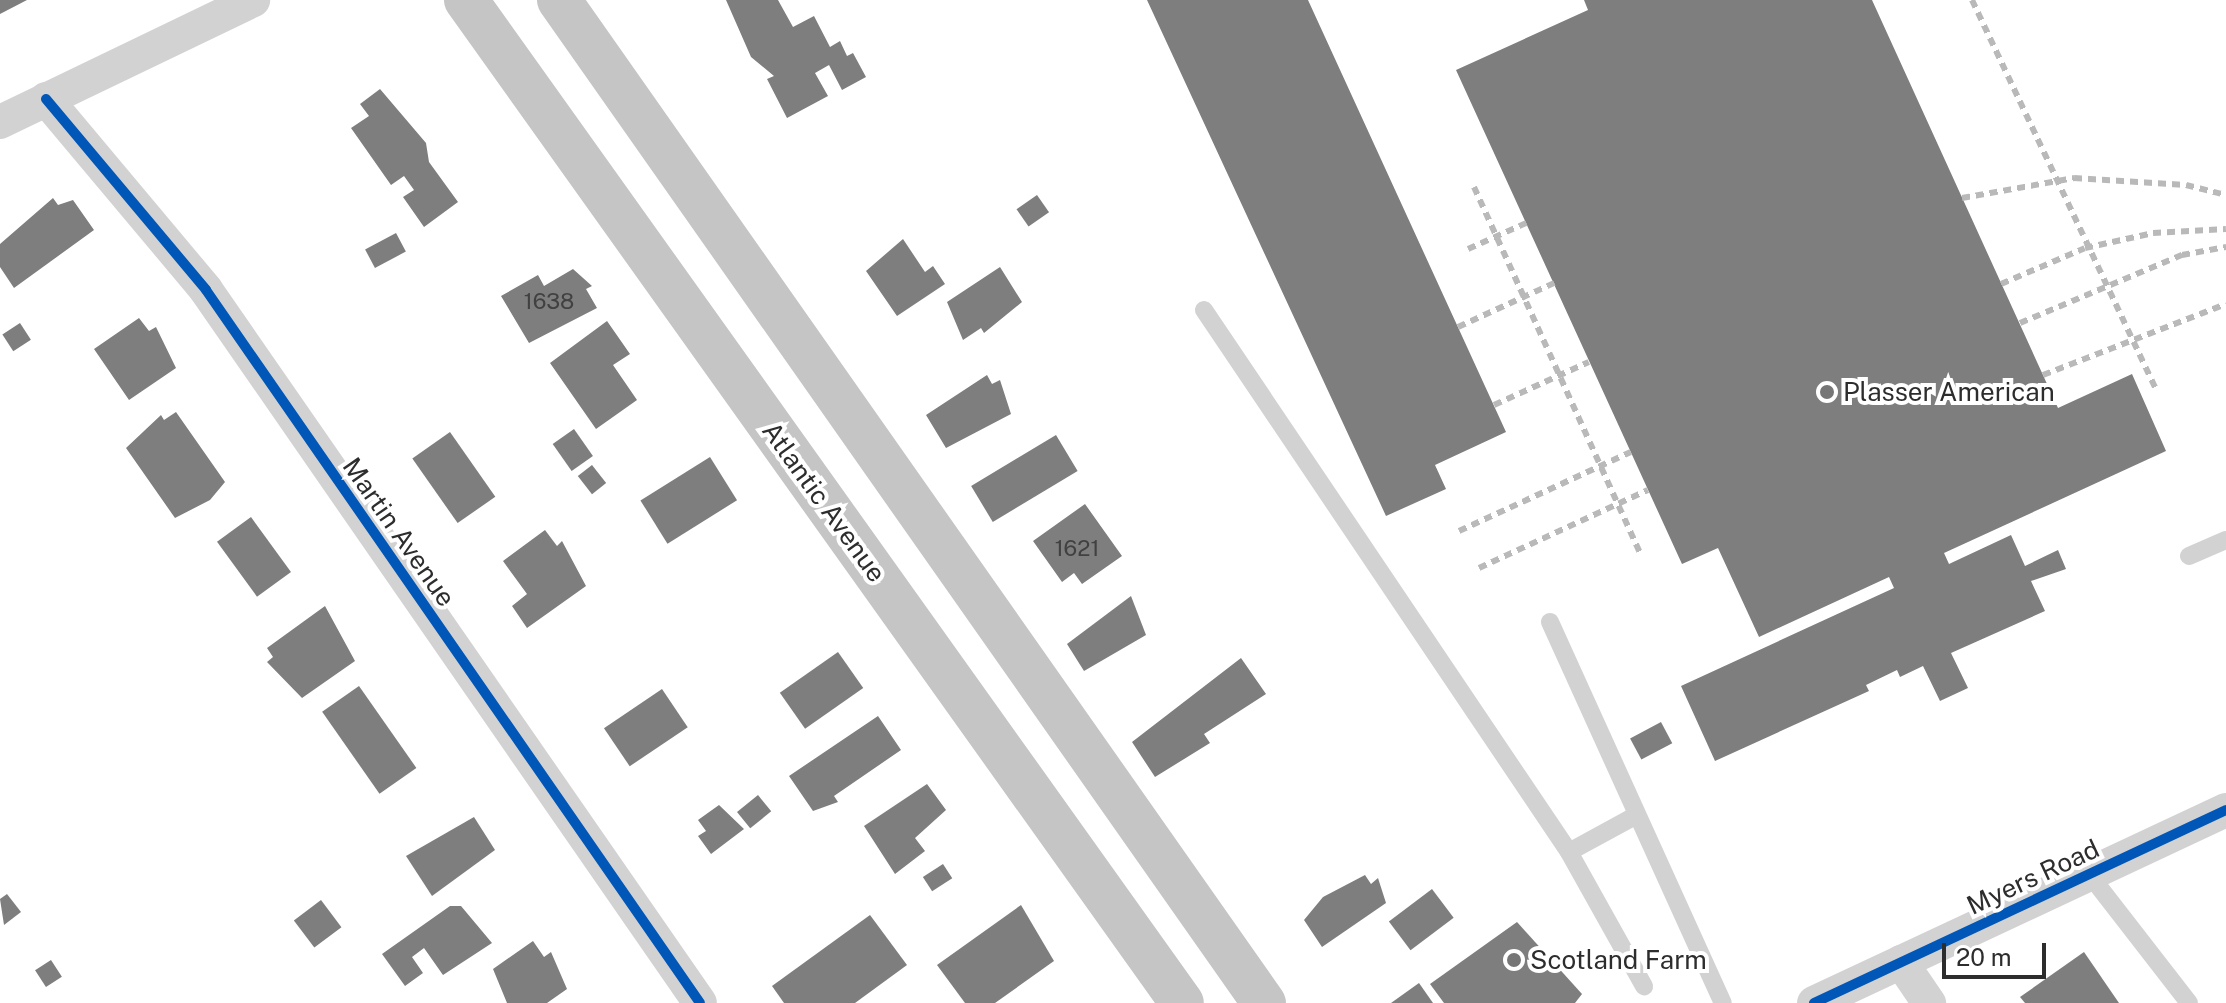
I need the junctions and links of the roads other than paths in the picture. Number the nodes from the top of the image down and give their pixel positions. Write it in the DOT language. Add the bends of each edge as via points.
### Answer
graph roads {
  1 [pos="253,0"];
  2 [pos="466,0"];
  3 [pos="559,0"];
  4 [pos="46,99"];
  5 [pos="0,122"];
  6 [pos="1204,310"];
  7 [pos="2226,540"];
  8 [pos="2189,556"];
  9 [pos="1550,622"];
  10 [pos="2226,810"];
  11 [pos="1635,816"];
  12 [pos="1569,852"];
  13 [pos="2089,874"];
  14 [pos="1901,962"];
  15 [pos="1644,986"];
  16 [pos="700,1003"];
  17 [pos="1182,1003"];
  18 [pos="1264,1003"];
  19 [pos="1723,1003"];
  20 [pos="1814,1003"];
  21 [pos="1929,1003"];
  22 [pos="2189,1003"];
  1 -- 4 [label="street"];
  2 -- 17 [label="main road, Atlantic Avenue"];
  3 -- 18 [label="main road"];
  4 -- 5 [label="street"];
  4 -- 16 [label="street, Martin Avenue" via="206,290"];
  6 -- 12 [label="lane"];
  7 -- 8 [label="lane"];
  9 -- 11 [label="lane"];
  10 -- 13 [label="street, Myers Road"];
  11 -- 12 [label="lane"];
  11 -- 19 [label="lane"];
  12 -- 15 [label="lane"];
  13 -- 14 [label="street, Myers Road"];
  13 -- 22 [label="lane"];
  14 -- 20 [label="street, Myers Road"];
  14 -- 21 [label="street"];
}
